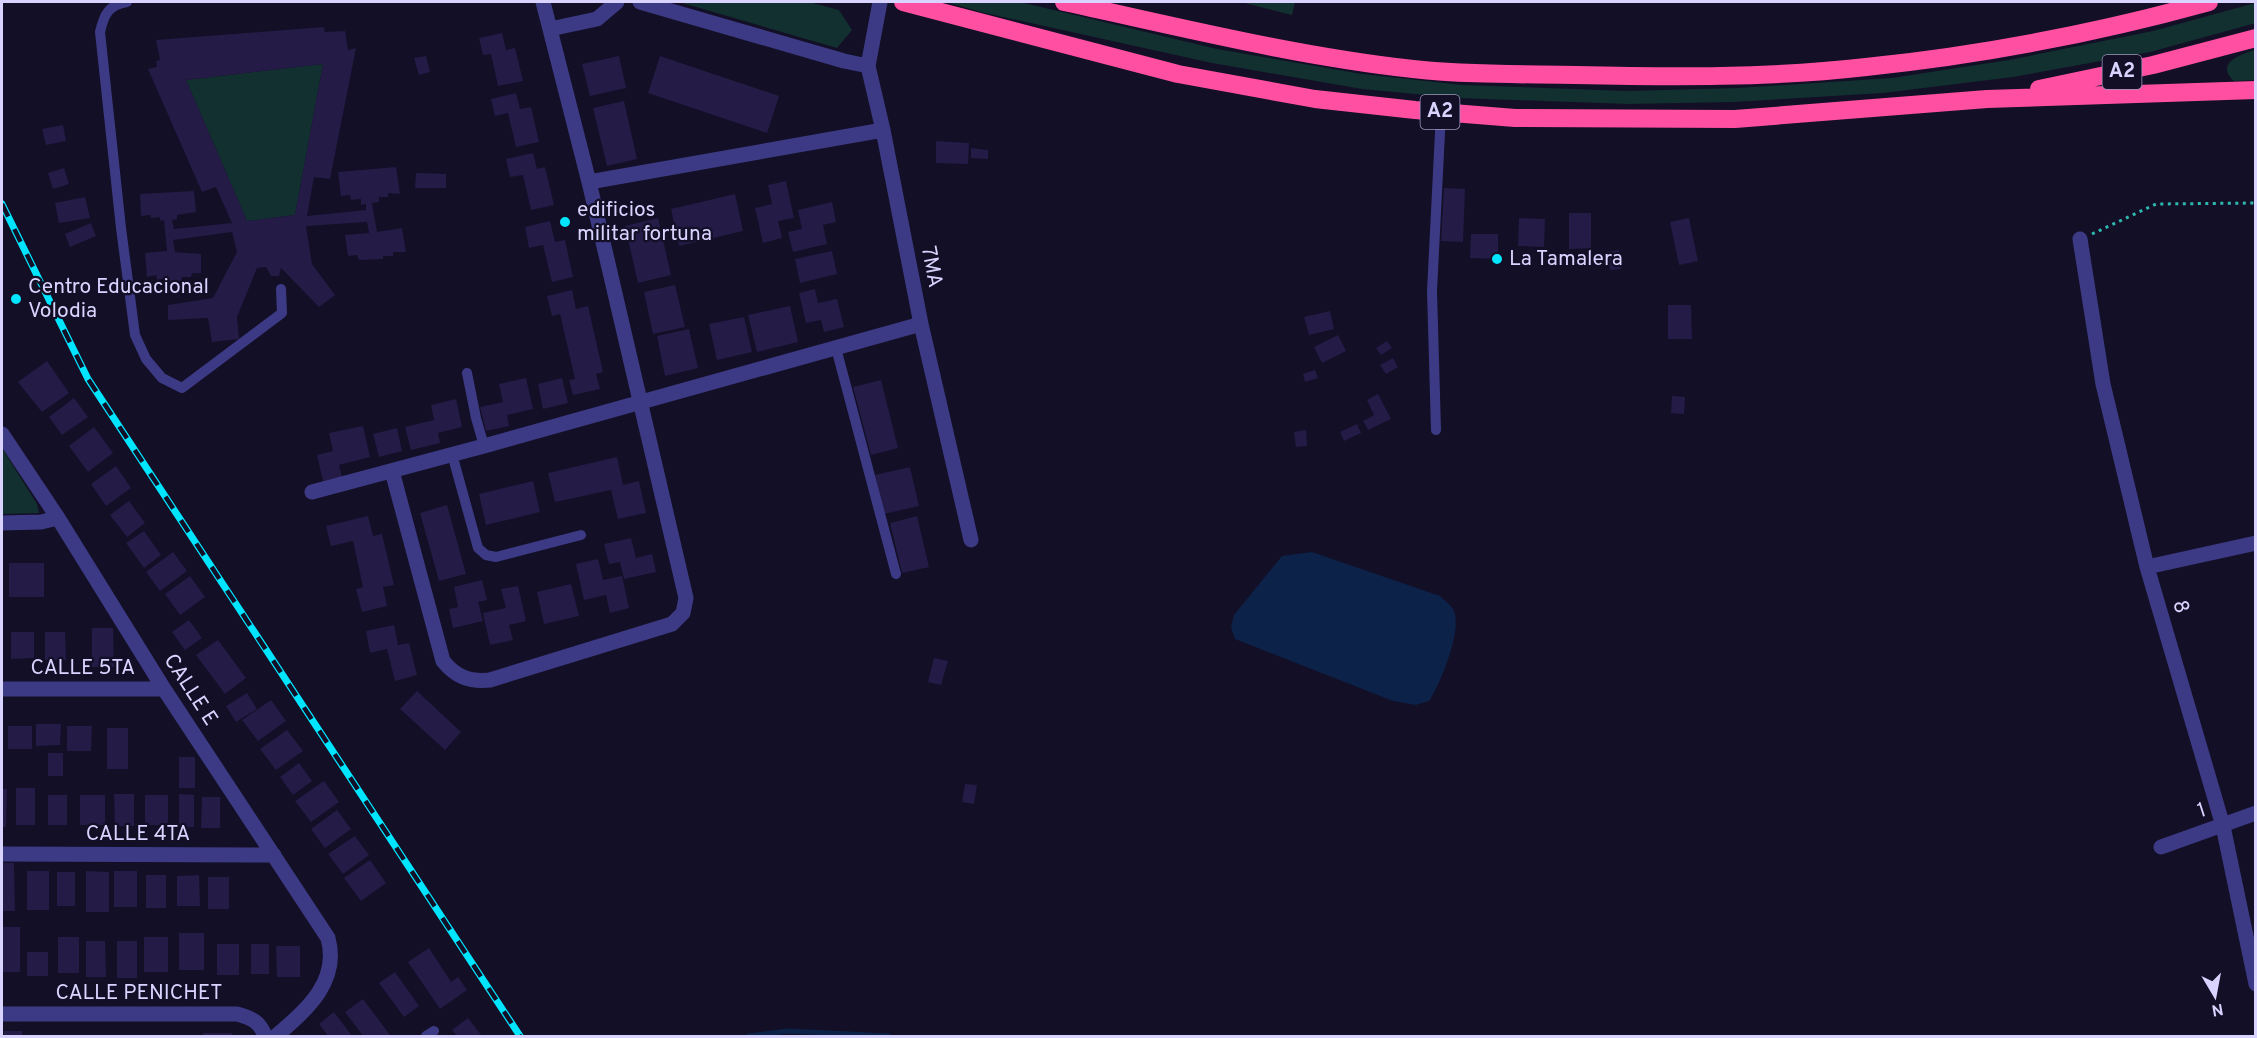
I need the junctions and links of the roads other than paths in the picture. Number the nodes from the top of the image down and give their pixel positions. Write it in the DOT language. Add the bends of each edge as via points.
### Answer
graph roads {
  1 [pos="127,2"];
  2 [pos="543,2"];
  3 [pos="617,2"];
  4 [pos="640,2"];
  5 [pos="880,2"];
  6 [pos="903,2"];
  7 [pos="1064,2"];
  8 [pos="2209,2"];
  9 [pos="550,29"];
  10 [pos="2256,38"];
  11 [pos="868,66"];
  12 [pos="2256,90"];
  13 [pos="1987,99"];
  14 [pos="1442,112"];
  15 [pos="883,130"];
  16 [pos="589,182"];
  17 [pos="2080,239"];
  18 [pos="280,289"];
  19 [pos="921,324"];
  20 [pos="836,348"];
  21 [pos="467,373"];
  22 [pos="641,403"];
  23 [pos="1436,430"];
  24 [pos="2,434"];
  25 [pos="484,446"];
  26 [pos="452,454"];
  27 [pos="392,471"];
  28 [pos="312,492"];
  29 [pos="58,518"];
  30 [pos="2,523"];
  31 [pos="581,535"];
  32 [pos="971,540"];
  33 [pos="2256,543"];
  34 [pos="2147,567"];
  35 [pos="896,574"];
  36 [pos="2,689"];
  37 [pos="164,689"];
  38 [pos="2256,813"];
  39 [pos="2223,826"];
  40 [pos="2161,846"];
  41 [pos="2,854"];
  42 [pos="274,855"];
  43 [pos="2255,982"];
  44 [pos="2,1014"];
  45 [pos="265,1036"];
  46 [pos="276,1036"];
  1 -- 18 [label="lane" via="116,3 105,14 100,32 135,335 146,359 162,378 182,388 282,313"];
  2 -- 9 [label="street"];
  3 -- 9 [label="street" via="597,19"];
  4 -- 11 [label="street"];
  5 -- 11 [label="street, 7MA"];
  6 -- 14 [label="highway, A2" via="1178,74 1315,99"];
  7 -- 8 [label="highway, A2" via="1312,55 1415,69 1623,76 1736,76 1864,68 1991,51 2139,21"];
  9 -- 16 [label="street"];
  10 -- 13 [label="highway, A2" via="2153,65"];
  11 -- 15 [label="street, 7MA"];
  12 -- 13 [label="highway"];
  13 -- 14 [label="highway, A2" via="1735,119 1515,118"];
  14 -- 23 [label="lane" via="1432,291"];
  15 -- 16 [label="street"];
  15 -- 19 [label="street, 7MA"];
  16 -- 22 [label="street"];
  17 -- 34 [label="street, 8" via="2103,384"];
  19 -- 20 [label="street"];
  19 -- 32 [label="street, 7MA"];
  20 -- 22 [label="street"];
  20 -- 35 [label="lane"];
  21 -- 25 [label="lane"];
  22 -- 25 [label="street"];
  22 -- 27 [label="street" via="686,598 683,613 672,624 490,680 462,678 443,661"];
  24 -- 29 [label="street, CALLE E"];
  25 -- 26 [label="street"];
  26 -- 27 [label="street"];
  26 -- 31 [label="lane" via="478,548 486,555 496,557"];
  27 -- 28 [label="street"];
  29 -- 30 [label="street"];
  29 -- 37 [label="street, CALLE E"];
  33 -- 34 [label="street"];
  34 -- 39 [label="street, 8"];
  36 -- 37 [label="street, CALLE 5TA"];
  37 -- 42 [label="street, CALLE E"];
  38 -- 39 [label="street, 1"];
  39 -- 40 [label="street, 1"];
  39 -- 43 [label="street, 8"];
  41 -- 42 [label="street, CALLE 4TA"];
  42 -- 46 [label="street, CALLE E" via="328,938 331,949 330,971 310,1003"];
  44 -- 45 [label="street, CALLE PENICHET" via="237,1014 255,1020"];
}
